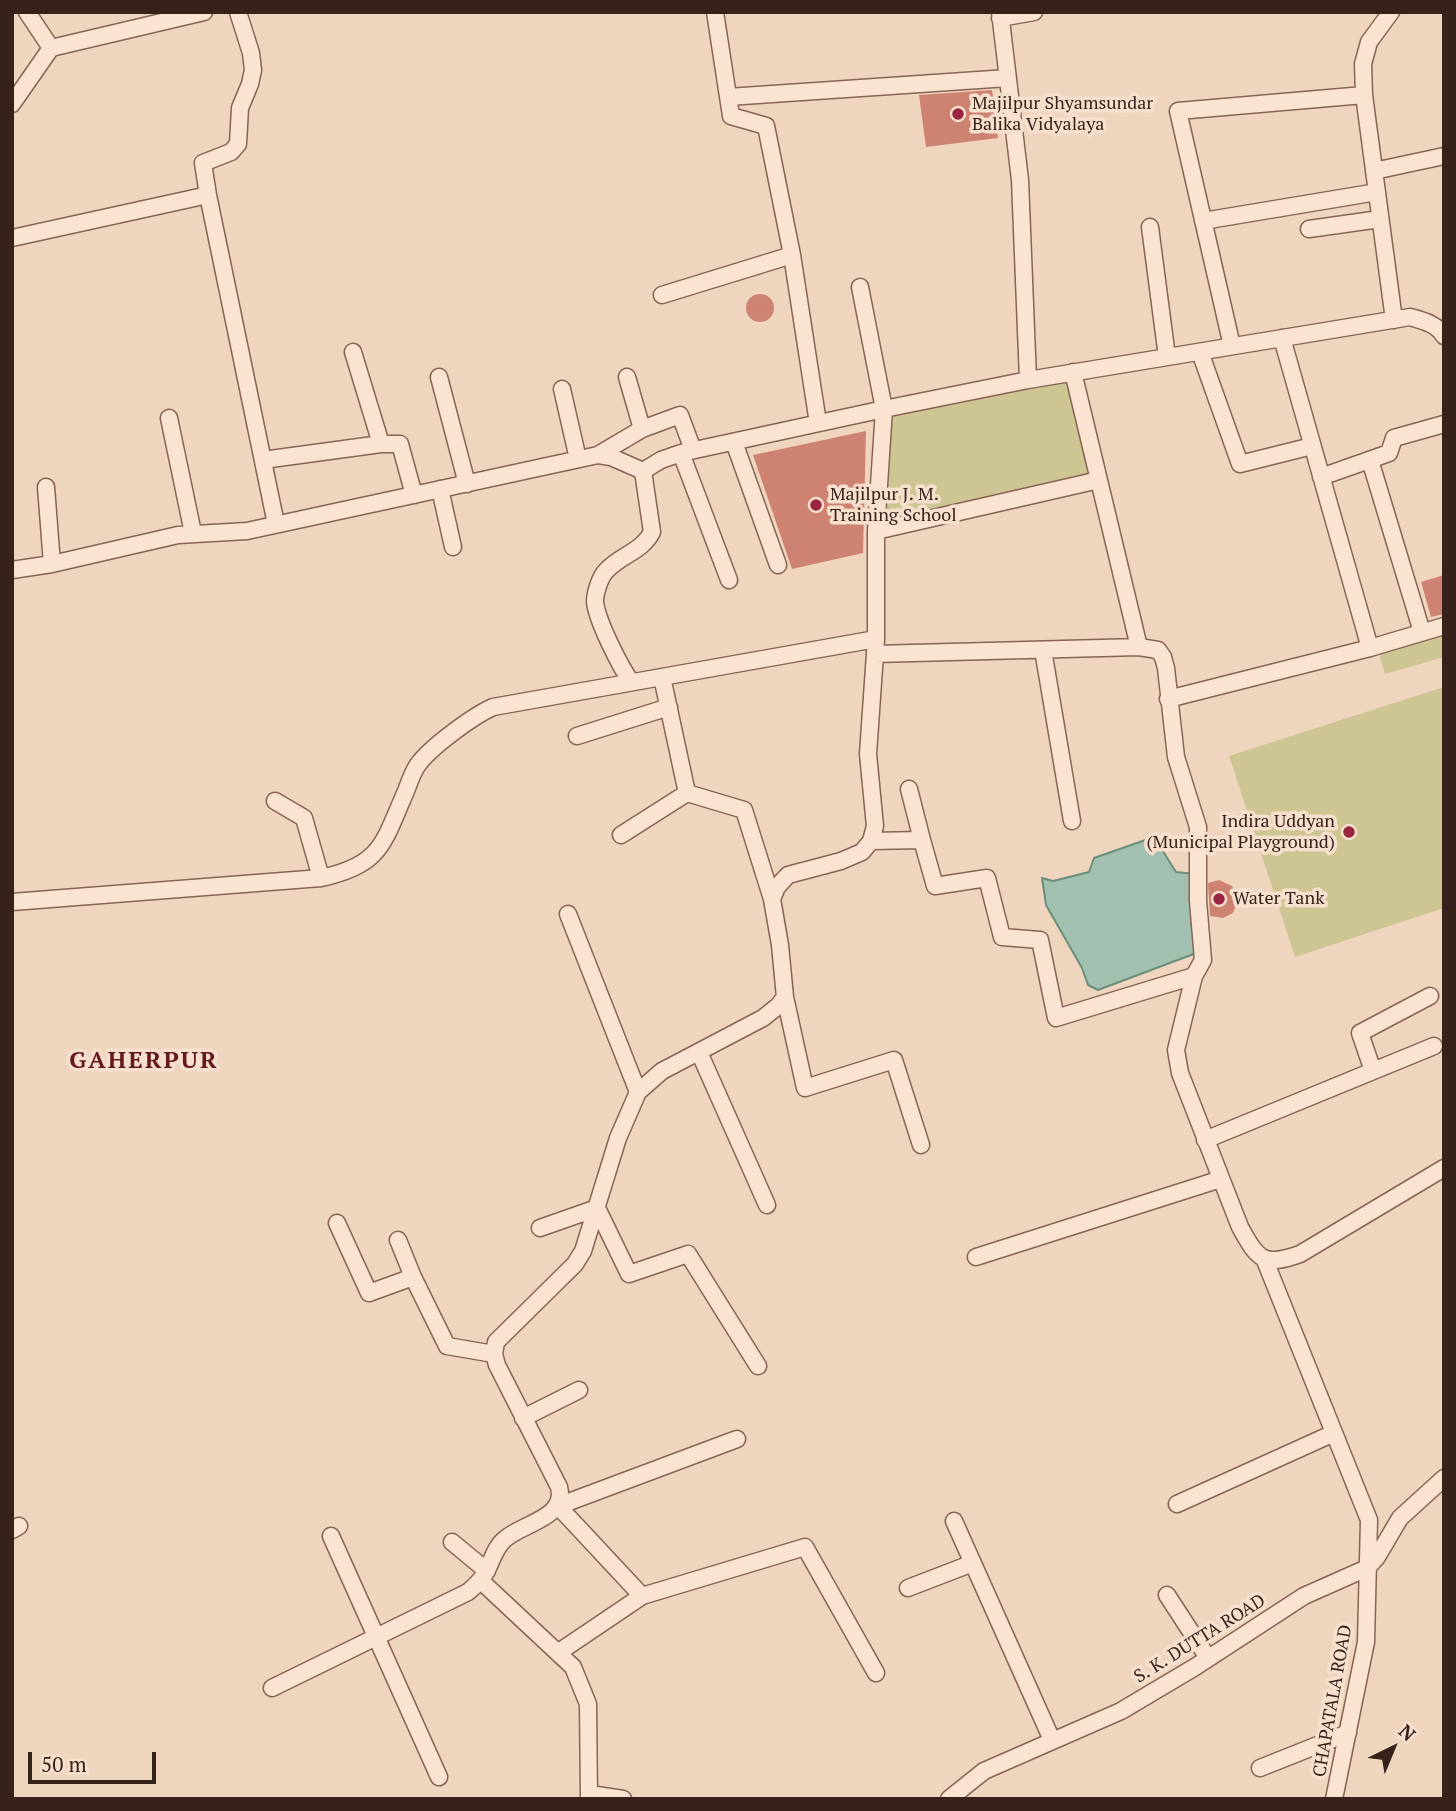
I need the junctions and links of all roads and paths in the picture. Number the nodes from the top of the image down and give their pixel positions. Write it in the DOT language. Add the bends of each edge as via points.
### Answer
graph roads {
  1 [pos="27,12"];
  2 [pos="204,12"];
  3 [pos="238,12"];
  4 [pos="715,12"];
  5 [pos="1034,12"];
  6 [pos="1391,12"];
  7 [pos="186,14"];
  8 [pos="1000,15"];
  9 [pos="51,48"];
  10 [pos="1008,78"];
  11 [pos="1364,95"];
  12 [pos="728,97"];
  13 [pos="12,104"];
  14 [pos="1444,156"];
  15 [pos="1374,171"];
  16 [pos="1377,192"];
  17 [pos="208,195"];
  18 [pos="1380,219"];
  19 [pos="1203,221"];
  20 [pos="1150,228"];
  21 [pos="1309,229"];
  22 [pos="12,238"];
  23 [pos="792,255"];
  24 [pos="860,287"];
  25 [pos="662,295"];
  26 [pos="1394,320"];
  27 [pos="1444,337"];
  28 [pos="1282,338"];
  29 [pos="1232,346"];
  30 [pos="353,352"];
  31 [pos="1200,352"];
  32 [pos="1167,357"];
  33 [pos="1073,372"];
  34 [pos="439,377"];
  35 [pos="627,377"];
  36 [pos="1028,380"];
  37 [pos="562,389"];
  38 [pos="884,409"];
  39 [pos="169,418"];
  40 [pos="818,424"];
  41 [pos="1444,424"];
  42 [pos="642,429"];
  43 [pos="734,442"];
  44 [pos="381,444"];
  45 [pos="1312,446"];
  46 [pos="687,452"];
  47 [pos="598,455"];
  48 [pos="578,459"];
  49 [pos="263,460"];
  50 [pos="1370,460"];
  51 [pos="643,471"];
  52 [pos="1321,477"];
  53 [pos="1099,480"];
  54 [pos="467,484"];
  55 [pos="46,487"];
  56 [pos="440,489"];
  57 [pos="414,495"];
  58 [pos="276,524"];
  59 [pos="876,531"];
  60 [pos="193,533"];
  61 [pos="453,547"];
  62 [pos="52,564"];
  63 [pos="778,565"];
  64 [pos="12,570"];
  65 [pos="729,580"];
  66 [pos="1444,626"];
  67 [pos="1422,632"];
  68 [pos="876,647"];
  69 [pos="1139,647"];
  70 [pos="1370,648"];
  71 [pos="1043,650"];
  72 [pos="662,677"];
  73 [pos="631,682"];
  74 [pos="1168,699"];
  75 [pos="669,707"];
  76 [pos="577,736"];
  77 [pos="909,789"];
  78 [pos="687,793"];
  79 [pos="275,801"];
  80 [pos="1072,821"];
  81 [pos="621,835"];
  82 [pos="922,840"];
  83 [pos="871,841"];
  84 [pos="321,878"];
  85 [pos="772,900"];
  86 [pos="12,902"];
  87 [pos="568,914"];
  88 [pos="1194,976"];
  89 [pos="1430,996"];
  90 [pos="785,997"];
  91 [pos="1434,1046"];
  92 [pos="699,1052"];
  93 [pos="1373,1071"];
  94 [pos="638,1091"];
  95 [pos="1205,1140"];
  96 [pos="921,1145"];
  97 [pos="1444,1168"];
  98 [pos="1221,1179"];
  99 [pos="768,1205"];
  100 [pos="597,1208"];
  101 [pos="337,1223"];
  102 [pos="540,1228"];
  103 [pos="398,1240"];
  104 [pos="976,1257"];
  105 [pos="1264,1258"];
  106 [pos="413,1278"];
  107 [pos="494,1354"];
  108 [pos="758,1366"];
  109 [pos="579,1390"];
  110 [pos="523,1418"];
  111 [pos="1334,1433"];
  112 [pos="737,1439"];
  113 [pos="1444,1478"];
  114 [pos="1177,1504"];
  115 [pos="558,1506"];
  116 [pos="954,1521"];
  117 [pos="331,1536"];
  118 [pos="452,1542"];
  119 [pos="973,1563"];
  120 [pos="1367,1568"];
  121 [pos="484,1576"];
  122 [pos="908,1588"];
  123 [pos="1167,1595"];
  124 [pos="642,1596"];
  125 [pos="377,1637"];
  126 [pos="559,1652"];
  127 [pos="1208,1658"];
  128 [pos="876,1673"];
  129 [pos="272,1688"];
  130 [pos="1348,1733"];
  131 [pos="1052,1741"];
  132 [pos="1259,1768"];
  133 [pos="439,1777"];
  134 [pos="590,1797"];
  135 [pos="623,1799"];
  136 [pos="949,1799"];
  137 [pos="1334,1799"];
  1 -- 9 [label="street"];
  2 -- 7 [label="street"];
  3 -- 17 [label="street" via="253,71 240,108 238,145 203,163"];
  4 -- 12 [label="street"];
  5 -- 8 [label="street"];
  6 -- 11 [label="street" via="1369,42 1363,64"];
  7 -- 9 [label="street"];
  8 -- 10 [label="street"];
  9 -- 13 [label="street"];
  10 -- 12 [label="street"];
  10 -- 36 [label="street" via="1021,193"];
  11 -- 15 [label="street"];
  11 -- 19 [label="street" via="1178,111"];
  12 -- 23 [label="street" via="731,116 766,126"];
  14 -- 15 [label="street"];
  15 -- 16 [label="street"];
  16 -- 18 [label="street"];
  16 -- 19 [label="street"];
  17 -- 22 [label="street"];
  17 -- 49 [label="street"];
  18 -- 21 [label="street"];
  18 -- 26 [label="street"];
  19 -- 29 [label="street"];
  20 -- 32 [label="street"];
  23 -- 25 [label="street"];
  23 -- 40 [label="street"];
  24 -- 38 [label="street"];
  26 -- 27 [label="street" via="1410,317 1428,322"];
  26 -- 28 [label="street"];
  28 -- 29 [label="street"];
  28 -- 45 [label="street"];
  29 -- 31 [label="street"];
  30 -- 44 [label="street"];
  31 -- 32 [label="street"];
  31 -- 45 [label="street" via="1240,464"];
  32 -- 33 [label="street"];
  33 -- 36 [label="street"];
  33 -- 53 [label="street"];
  34 -- 54 [label="street"];
  35 -- 42 [label="street"];
  36 -- 38 [label="street"];
  37 -- 48 [label="street"];
  38 -- 40 [label="street"];
  38 -- 59 [label="street"];
  39 -- 60 [label="street"];
  40 -- 43 [label="street"];
  41 -- 50 [label="street" via="1394,438 1389,453"];
  42 -- 46 [label="street" via="680,415"];
  42 -- 47 [label="street"];
  43 -- 46 [label="street"];
  43 -- 63 [label="street"];
  44 -- 49 [label="street"];
  44 -- 57 [label="street" via="400,444"];
  45 -- 52 [label="street"];
  46 -- 51 [label="street"];
  46 -- 65 [label="street"];
  47 -- 48 [label="street"];
  47 -- 51 [label="street"];
  48 -- 54 [label="street"];
  49 -- 58 [label="street"];
  50 -- 52 [label="street"];
  50 -- 67 [label="street"];
  51 -- 73 [label="street" via="652,532 639,548 606,570 595,601 620,666"];
  52 -- 70 [label="street"];
  53 -- 59 [label="street"];
  53 -- 69 [label="street"];
  54 -- 56 [label="street"];
  55 -- 62 [label="street"];
  56 -- 57 [label="street"];
  56 -- 61 [label="street"];
  57 -- 58 [label="street"];
  58 -- 60 [label="street" via="236,533"];
  59 -- 68 [label="street"];
  60 -- 62 [label="street"];
  62 -- 64 [label="street"];
  66 -- 67 [label="street"];
  67 -- 70 [label="street"];
  68 -- 71 [label="street"];
  68 -- 72 [label="street"];
  68 -- 83 [label="street" via="868,754 875,826"];
  69 -- 71 [label="street"];
  69 -- 74 [label="street, CHAPATALA ROAD" via="1157,650 1163,657"];
  70 -- 74 [label="street"];
  71 -- 80 [label="street"];
  72 -- 73 [label="street"];
  72 -- 75 [label="street"];
  73 -- 84 [label="street" via="481,712 416,767 375,854 346,872"];
  74 -- 88 [label="street, CHAPATALA ROAD" via="1176,757 1198,827 1203,960"];
  75 -- 76 [label="street"];
  75 -- 78 [label="street"];
  77 -- 82 [label="street"];
  78 -- 81 [label="street"];
  78 -- 85 [label="street" via="744,810"];
  79 -- 84 [label="street" via="304,818"];
  82 -- 83 [label="street"];
  82 -- 88 [label="street" via="935,886 987,878 1002,937 1040,940 1056,1018"];
  83 -- 85 [label="street" via="862,852 841,861 788,875"];
  84 -- 86 [label="street"];
  85 -- 90 [label="street"];
  87 -- 94 [label="street"];
  88 -- 95 [label="street, CHAPATALA ROAD" via="1176,1050"];
  89 -- 93 [label="street" via="1360,1034"];
  90 -- 92 [label="street" via="763,1018"];
  90 -- 96 [label="street" via="805,1088 894,1059"];
  91 -- 93 [label="street"];
  92 -- 94 [label="street" via="662,1071"];
  92 -- 99 [label="street"];
  93 -- 95 [label="street"];
  94 -- 100 [label="street"];
  95 -- 98 [label="street, CHAPATALA ROAD"];
  97 -- 105 [label="street" via="1300,1254 1279,1262"];
  98 -- 104 [label="street"];
  98 -- 105 [label="street, CHAPATALA ROAD" via="1240,1227"];
  100 -- 102 [label="street"];
  100 -- 107 [label="street" via="575,1264 503,1333"];
  100 -- 108 [label="street" via="629,1275 688,1254"];
  101 -- 106 [label="street" via="369,1293"];
  103 -- 106 [label="street"];
  105 -- 111 [label="street, CHAPATALA ROAD"];
  106 -- 107 [label="street" via="447,1346"];
  107 -- 110 [label="street"];
  109 -- 110 [label="street"];
  110 -- 115 [label="street" via="559,1487"];
  111 -- 114 [label="street"];
  111 -- 120 [label="street, CHAPATALA ROAD" via="1369,1520"];
  112 -- 115 [label="street"];
  113 -- 120 [label="street" via="1400,1518"];
  115 -- 121 [label="street" via="505,1538"];
  115 -- 124 [label="street"];
  116 -- 119 [label="street"];
  117 -- 125 [label="street"];
  118 -- 121 [label="street"];
  119 -- 122 [label="street"];
  119 -- 131 [label="street"];
  120 -- 127 [label="street, S. K. DUTTA ROAD" via="1304,1596"];
  120 -- 130 [label="street, CHAPATALA ROAD" via="1366,1642"];
  121 -- 125 [label="street" via="468,1592"];
  121 -- 126 [label="street"];
  123 -- 127 [label="street"];
  124 -- 126 [label="street"];
  124 -- 128 [label="street" via="805,1547"];
  125 -- 129 [label="street"];
  125 -- 133 [label="street"];
  126 -- 134 [label="street" via="573,1667 588,1704"];
  127 -- 131 [label="street, S. K. DUTTA ROAD" via="1122,1711"];
  130 -- 132 [label="street"];
  130 -- 137 [label="street, CHAPATALA ROAD"];
  131 -- 136 [label="street, S. K. DUTTA ROAD" via="984,1771"];
  134 -- 135 [label="street"];
}
